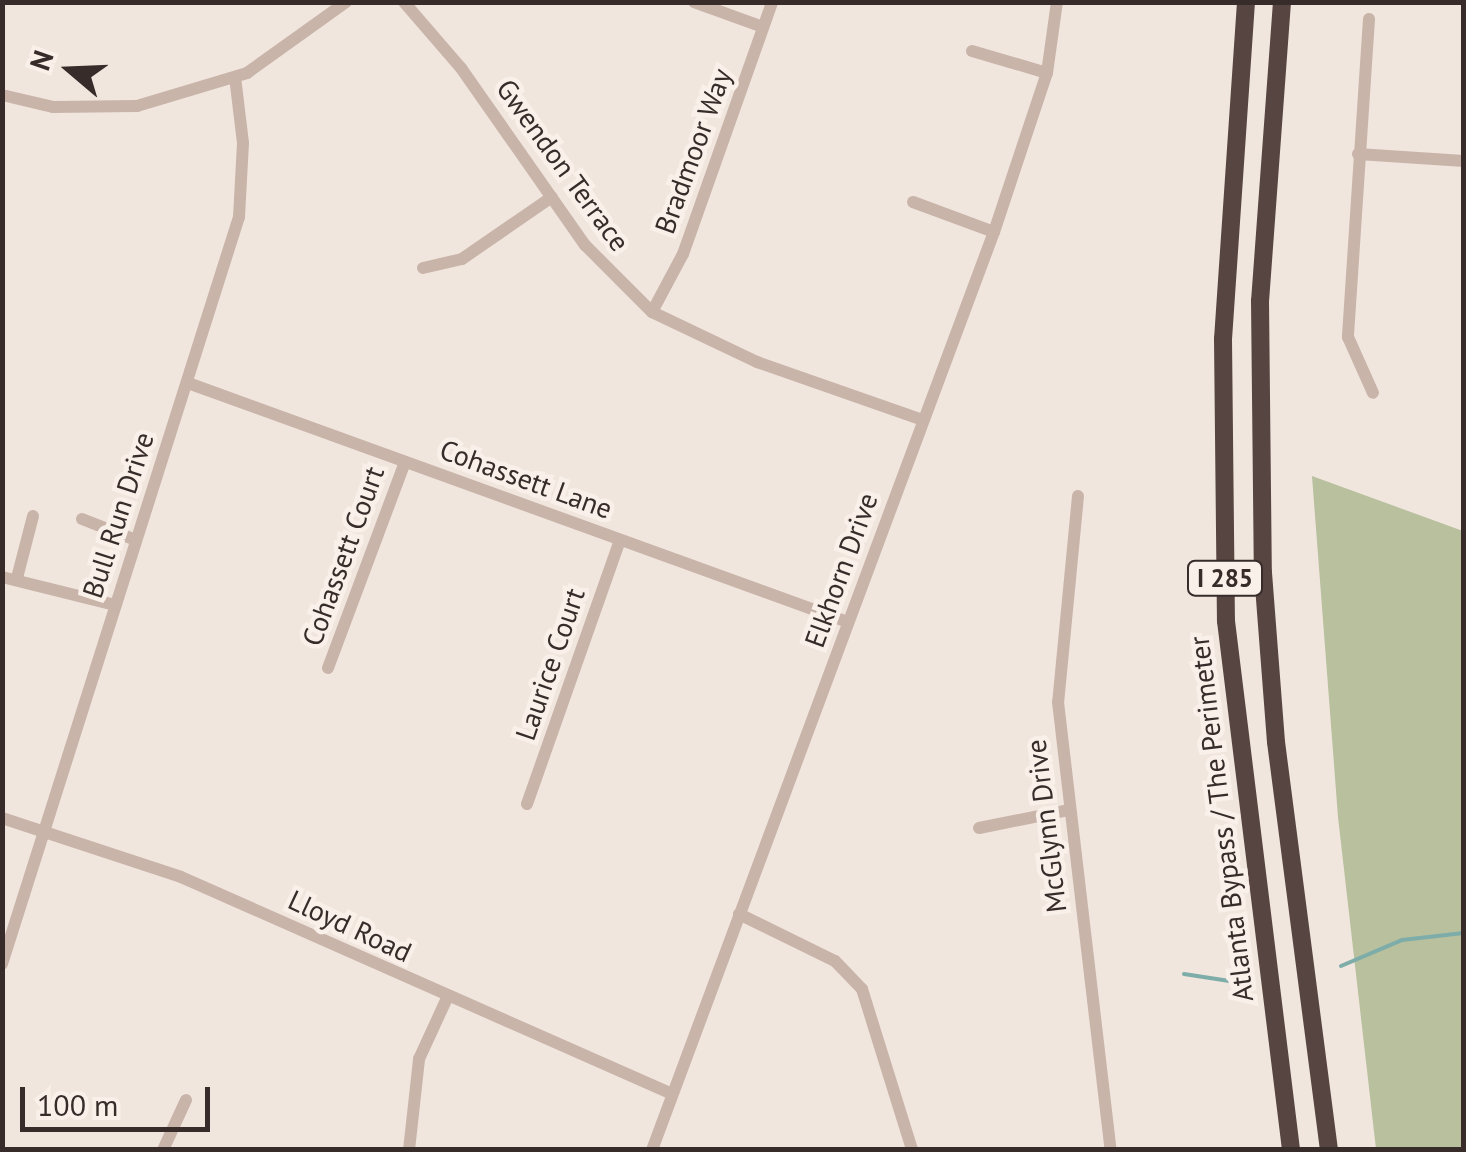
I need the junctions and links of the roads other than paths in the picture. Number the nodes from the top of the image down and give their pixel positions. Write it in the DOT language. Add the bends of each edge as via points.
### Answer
graph roads {
  1 [pos="346,2"];
  2 [pos="404,2"];
  3 [pos="694,2"];
  4 [pos="772,2"];
  5 [pos="1058,2"];
  6 [pos="1246,2"];
  7 [pos="1282,2"];
  8 [pos="1369,19"];
  9 [pos="763,27"];
  10 [pos="972,52"];
  11 [pos="1046,73"];
  12 [pos="234,77"];
  13 [pos="2,95"];
  14 [pos="1358,154"];
  15 [pos="1464,160"];
  16 [pos="552,196"];
  17 [pos="912,202"];
  18 [pos="994,232"];
  19 [pos="423,268"];
  20 [pos="652,312"];
  21 [pos="188,383"];
  22 [pos="1373,393"];
  23 [pos="923,420"];
  24 [pos="405,462"];
  25 [pos="1078,496"];
  26 [pos="33,516"];
  27 [pos="82,519"];
  28 [pos="136,540"];
  29 [pos="620,540"];
  30 [pos="10,578"];
  31 [pos="115,605"];
  32 [pos="848,622"];
  33 [pos="328,668"];
  34 [pos="527,804"];
  35 [pos="1068,810"];
  36 [pos="2,818"];
  37 [pos="979,828"];
  38 [pos="43,830"];
  39 [pos="739,914"];
  40 [pos="2,964"];
  41 [pos="446,998"];
  42 [pos="672,1094"];
  43 [pos="186,1100"];
  44 [pos="163,1150"];
  45 [pos="409,1150"];
  46 [pos="652,1150"];
  47 [pos="912,1150"];
  48 [pos="1111,1150"];
  49 [pos="1291,1150"];
  50 [pos="1329,1150"];
  1 -- 12 [label="street" via="281,54"];
  2 -- 16 [label="street, Gwendon Terrace" via="461,68"];
  3 -- 9 [label="street"];
  4 -- 9 [label="street, Bradmoor Way"];
  5 -- 11 [label="street, Elkhorn Drive"];
  6 -- 49 [label="highway, Atlanta Bypass / The Perimeter / I 285" via="1222,339 1226,621"];
  7 -- 50 [label="highway, I 285" via="1260,301 1263,573 1276,742"];
  8 -- 14 [label="street"];
  9 -- 20 [label="street, Bradmoor Way" via="683,254"];
  10 -- 11 [label="street"];
  11 -- 18 [label="street, Elkhorn Drive"];
  12 -- 13 [label="street" via="137,106 98,110"];
  12 -- 21 [label="street, Bull Run Drive" via="242,199"];
  14 -- 15 [label="street"];
  14 -- 22 [label="street" via="1348,337"];
  16 -- 19 [label="street" via="462,259"];
  16 -- 20 [label="street, Gwendon Terrace" via="585,245"];
  17 -- 18 [label="street"];
  18 -- 23 [label="street, Elkhorn Drive"];
  20 -- 23 [label="street, Gwendon Terrace" via="756,362"];
  21 -- 24 [label="street, Cohassett Lane"];
  21 -- 28 [label="street, Bull Run Drive"];
  23 -- 32 [label="street, Elkhorn Drive"];
  24 -- 29 [label="street, Cohassett Lane"];
  24 -- 33 [label="street, Cohassett Court"];
  25 -- 35 [label="street, McGlynn Drive" via="1058,702"];
  26 -- 30 [label="street"];
  27 -- 28 [label="street"];
  28 -- 31 [label="street, Bull Run Drive"];
  29 -- 32 [label="street, Cohassett Lane"];
  29 -- 34 [label="street, Laurice Court"];
  30 -- 31 [label="street"];
  31 -- 38 [label="street, Bull Run Drive"];
  32 -- 39 [label="street, Elkhorn Drive"];
  35 -- 37 [label="street"];
  35 -- 48 [label="street, McGlynn Drive"];
  36 -- 38 [label="street, Lloyd Road"];
  38 -- 40 [label="street, Bull Run Drive"];
  38 -- 41 [label="street, Lloyd Road" via="181,878"];
  39 -- 42 [label="street, Elkhorn Drive"];
  39 -- 47 [label="street" via="835,961 862,989"];
  41 -- 42 [label="street, Lloyd Road"];
  41 -- 45 [label="street" via="419,1059"];
  42 -- 46 [label="street, Elkhorn Drive"];
  43 -- 44 [label="street"];
}
